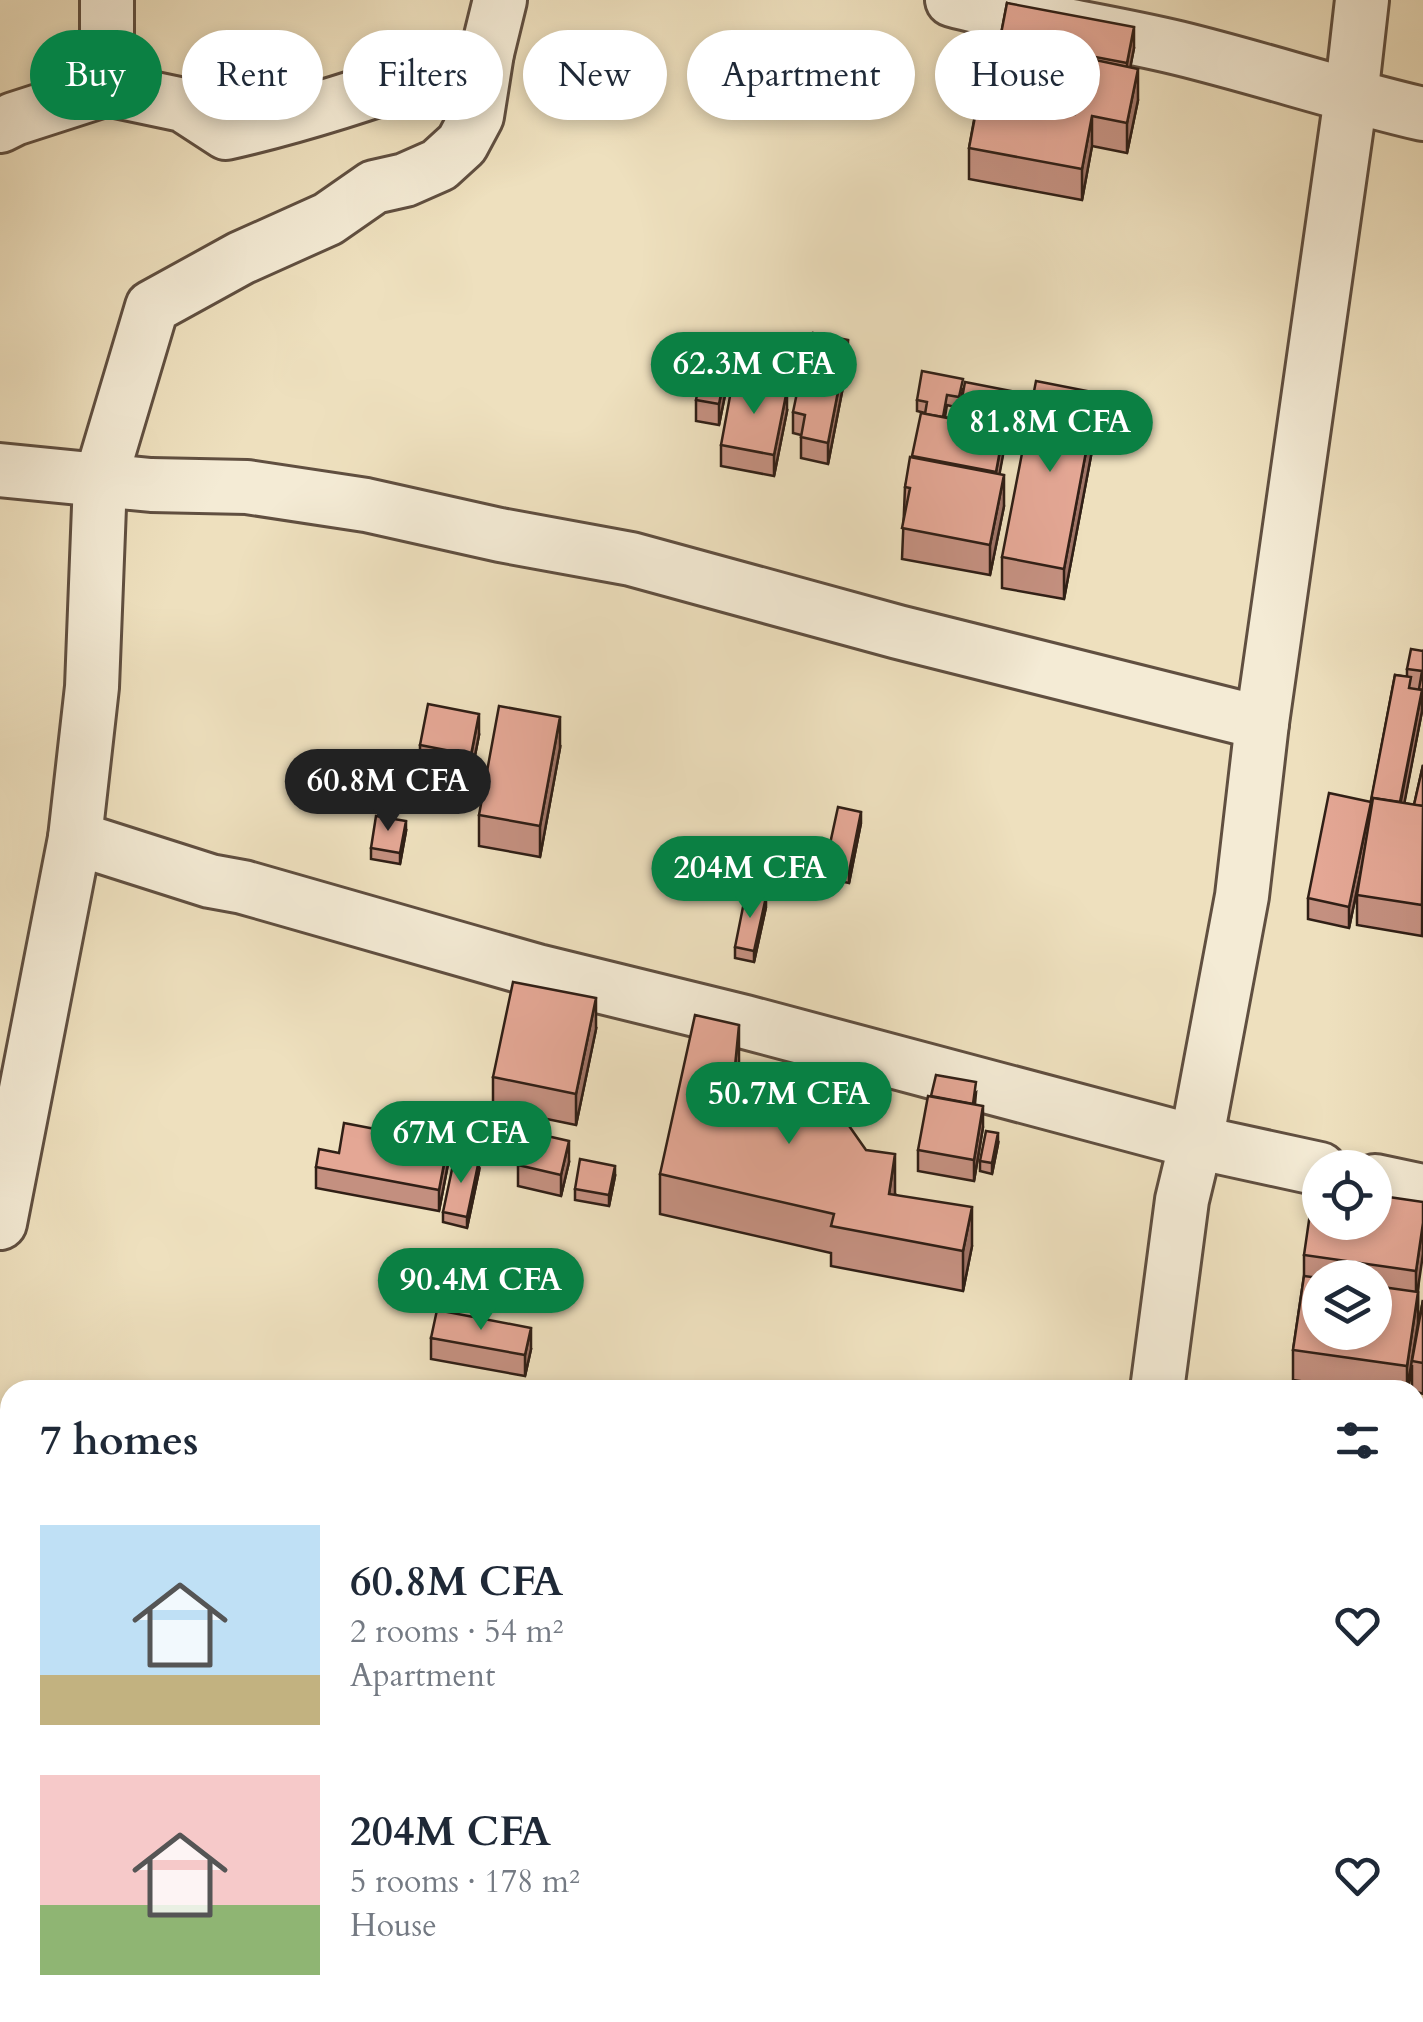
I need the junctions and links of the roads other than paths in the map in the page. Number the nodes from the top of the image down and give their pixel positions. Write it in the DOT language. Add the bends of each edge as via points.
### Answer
graph roads {
  1 [pos="107,0"];
  2 [pos="500,0"];
  3 [pos="952,0"];
  4 [pos="1362,0"];
  5 [pos="107,30"];
  6 [pos="493,30"];
  7 [pos="1350,97"];
  8 [pos="162,101"];
  9 [pos="343,101"];
  10 [pos="30,113"];
  11 [pos="1423,114"];
  12 [pos="475,120"];
  13 [pos="0,126"];
  14 [pos="0,470"];
  15 [pos="100,482"];
  16 [pos="1262,722"];
  17 [pos="74,838"];
  18 [pos="1196,1142"];
  19 [pos="1302,1165"];
  20 [pos="1392,1185"];
  21 [pos="1423,1191"];
  22 [pos="0,1222"];
  23 [pos="1158,1380"];
  1 -- 5 [label="street"];
  2 -- 6 [label="street"];
  3 -- 7 [label="street" via="1179,48"];
  4 -- 7 [label="street"];
  7 -- 11 [label="street"];
  7 -- 16 [label="street"];
  8 -- 9 [label="street" via="184,105 226,134"];
  10 -- 13 [label="street"];
  12 -- 15 [label="street" via="438,166 374,186 328,219 152,307"];
  14 -- 15 [label="street"];
  15 -- 16 [label="street" via="247,487 632,559"];
  15 -- 17 [label="street" via="92,687"];
  16 -- 18 [label="street" via="1242,896"];
  17 -- 18 [label="street" via="537,971"];
  17 -- 22 [label="street"];
  18 -- 19 [label="street"];
  18 -- 23 [label="street"];
  20 -- 21 [label="street"];
}
